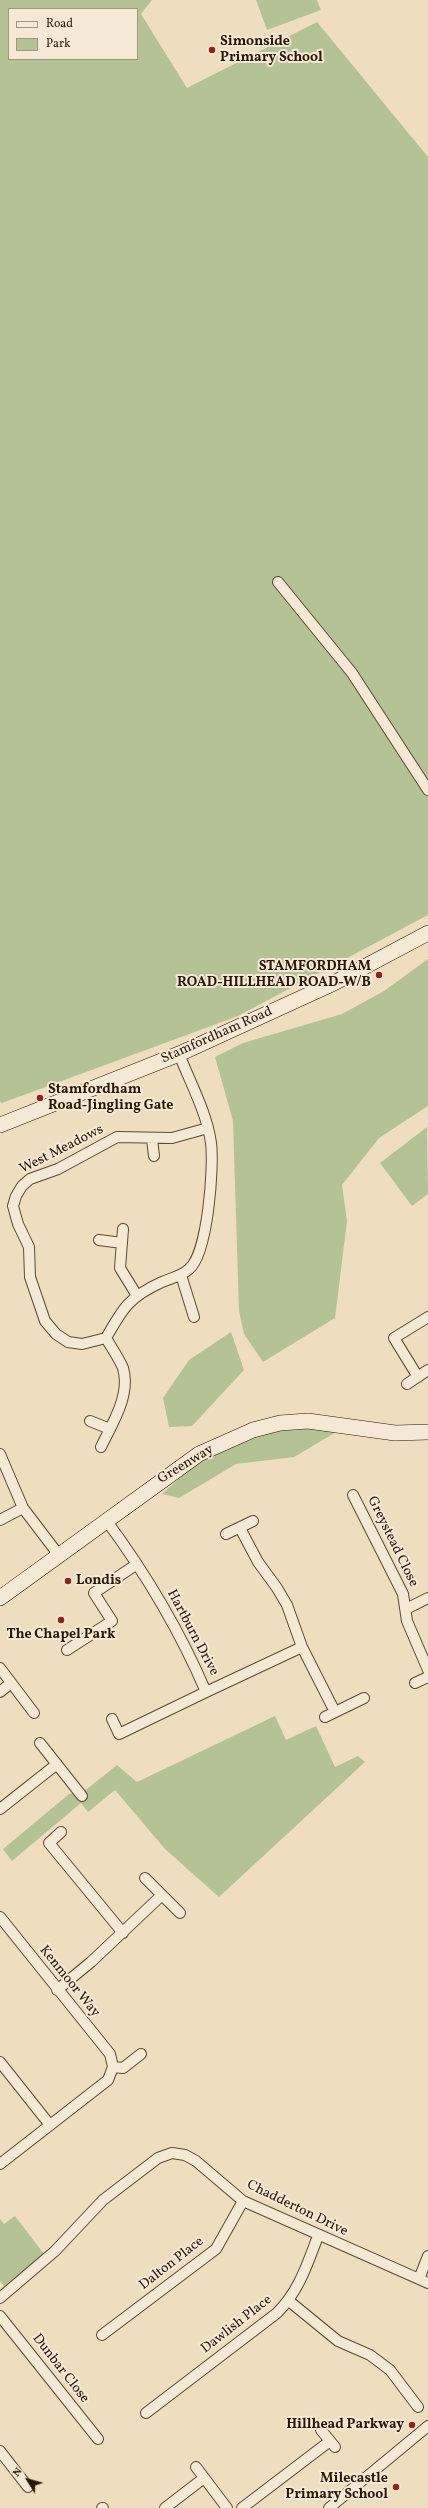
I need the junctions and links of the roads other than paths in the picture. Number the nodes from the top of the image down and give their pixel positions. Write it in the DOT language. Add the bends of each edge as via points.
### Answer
graph roads {
  1 [pos="278,582"];
  2 [pos="428,790"];
  3 [pos="428,933"];
  4 [pos="179,1054"];
  5 [pos="0,1124"];
  6 [pos="208,1128"];
  7 [pos="152,1139"];
  8 [pos="154,1156"];
  9 [pos="123,1229"];
  10 [pos="99,1240"];
  11 [pos="122,1243"];
  12 [pos="180,1275"];
  13 [pos="136,1294"];
  14 [pos="194,1317"];
  15 [pos="428,1317"];
  16 [pos="106,1338"];
  17 [pos="428,1370"];
  18 [pos="418,1377"];
  19 [pos="408,1384"];
  20 [pos="90,1422"];
  21 [pos="110,1429"];
  22 [pos="428,1432"];
  23 [pos="101,1447"];
  24 [pos="0,1454"];
  25 [pos="353,1495"];
  26 [pos="23,1508"];
  27 [pos="0,1520"];
  28 [pos="106,1520"];
  29 [pos="253,1521"];
  30 [pos="240,1528"];
  31 [pos="226,1534"];
  32 [pos="58,1554"];
  33 [pos="137,1564"];
  34 [pos="0,1598"];
  35 [pos="428,1598"];
  36 [pos="406,1609"];
  37 [pos="302,1647"];
  38 [pos="67,1650"];
  39 [pos="0,1668"];
  40 [pos="428,1670"];
  41 [pos="428,1677"];
  42 [pos="416,1683"];
  43 [pos="11,1684"];
  44 [pos="0,1692"];
  45 [pos="206,1692"];
  46 [pos="364,1698"];
  47 [pos="335,1712"];
  48 [pos="34,1713"];
  49 [pos="325,1717"];
  50 [pos="112,1719"];
  51 [pos="40,1743"];
  52 [pos="57,1764"];
  53 [pos="82,1796"];
  54 [pos="0,1809"];
  55 [pos="61,1832"];
  56 [pos="145,1878"];
  57 [pos="162,1895"];
  58 [pos="180,1913"];
  59 [pos="0,1917"];
  60 [pos="122,1933"];
  61 [pos="57,1990"];
  62 [pos="141,2054"];
  63 [pos="0,2062"];
  64 [pos="113,2067"];
  65 [pos="50,2125"];
  66 [pos="0,2164"];
  67 [pos="242,2201"];
  68 [pos="318,2236"];
  69 [pos="428,2256"];
  70 [pos="423,2281"];
  71 [pos="0,2298"];
  72 [pos="289,2301"];
  73 [pos="0,2316"];
  74 [pos="102,2336"];
  75 [pos="418,2407"];
  76 [pos="146,2413"];
  77 [pos="428,2426"];
  78 [pos="321,2430"];
  79 [pos="98,2439"];
  80 [pos="0,2451"];
  81 [pos="196,2467"];
  82 [pos="204,2478"];
  83 [pos="28,2487"];
  84 [pos="165,2508"];
  85 [pos="227,2508"];
  86 [pos="242,2508"];
  87 [pos="329,2508"];
  1 -- 2 [label="street" via="352,673"];
  3 -- 4 [label="street, Stamfordham Road" via="334,983"];
  4 -- 5 [label="street, Stamfordham Road"];
  4 -- 6 [label="street"];
  6 -- 7 [label="street, West Meadows" via="172,1138"];
  6 -- 12 [label="street" via="212,1158 206,1230 201,1251 191,1268"];
  7 -- 8 [label="street"];
  7 -- 16 [label="street, West Meadows" via="117,1137 58,1169 40,1174 22,1186 13,1206 29,1247 30,1277 45,1321 56,1334 68,1342 82,1344"];
  9 -- 11 [label="street"];
  10 -- 11 [label="street"];
  11 -- 13 [label="street" via="120,1268"];
  12 -- 13 [label="street"];
  12 -- 14 [label="street"];
  13 -- 16 [label="street" via="122,1309"];
  15 -- 18 [label="street" via="394,1338"];
  16 -- 21 [label="street" via="122,1366 125,1386"];
  17 -- 18 [label="street"];
  18 -- 19 [label="street"];
  20 -- 21 [label="street"];
  21 -- 23 [label="street"];
  22 -- 28 [label="street, Greenway" via="395,1433 308,1421 280,1423 253,1430 199,1454"];
  24 -- 26 [label="street"];
  25 -- 36 [label="street, Greystead Close" via="403,1594"];
  26 -- 27 [label="street"];
  26 -- 32 [label="street"];
  28 -- 32 [label="street, Greenway"];
  28 -- 33 [label="street, Hartburn Drive"];
  29 -- 30 [label="street"];
  30 -- 31 [label="street"];
  30 -- 37 [label="street" via="286,1605"];
  32 -- 34 [label="street, Greenway"];
  33 -- 38 [label="street" via="94,1593 112,1621"];
  33 -- 45 [label="street, Hartburn Drive" via="169,1615 194,1662"];
  35 -- 36 [label="street"];
  36 -- 40 [label="street, Greystead Close" via="407,1621"];
  37 -- 45 [label="street, Hartburn Drive"];
  37 -- 47 [label="street"];
  39 -- 43 [label="street"];
  41 -- 42 [label="street"];
  43 -- 44 [label="street"];
  43 -- 48 [label="street"];
  45 -- 50 [label="street" via="119,1734"];
  46 -- 47 [label="street"];
  47 -- 49 [label="street"];
  51 -- 52 [label="street"];
  52 -- 53 [label="street"];
  52 -- 54 [label="street"];
  55 -- 60 [label="street" via="49,1843"];
  56 -- 57 [label="street"];
  57 -- 58 [label="street"];
  57 -- 60 [label="street"];
  59 -- 61 [label="street, Kenmoor Way"];
  60 -- 61 [label="street"];
  61 -- 64 [label="street, Kenmoor Way" via="110,2054"];
  62 -- 64 [label="street" via="123,2068"];
  63 -- 65 [label="street"];
  64 -- 65 [label="street" via="108,2080"];
  65 -- 66 [label="street"];
  67 -- 68 [label="street, Chadderton Drive"];
  67 -- 71 [label="street, Chadderton Drive" via="196,2161 185,2155 172,2153 158,2158 103,2200 55,2251"];
  67 -- 74 [label="street, Dalton Place" via="216,2249"];
  68 -- 70 [label="street, Chadderton Drive"];
  68 -- 72 [label="street, Dawlish Place" via="300,2284"];
  69 -- 70 [label="street"];
  72 -- 75 [label="street" via="338,2341 370,2355 390,2370"];
  72 -- 76 [label="street, Dawlish Place" via="277,2313"];
  73 -- 79 [label="street, Dunbar Close"];
  77 -- 87 [label="street"];
  78 -- 86 [label="street" via="332,2444"];
  80 -- 83 [label="street"];
  81 -- 82 [label="street"];
  82 -- 84 [label="street"];
  82 -- 85 [label="street"];
}
